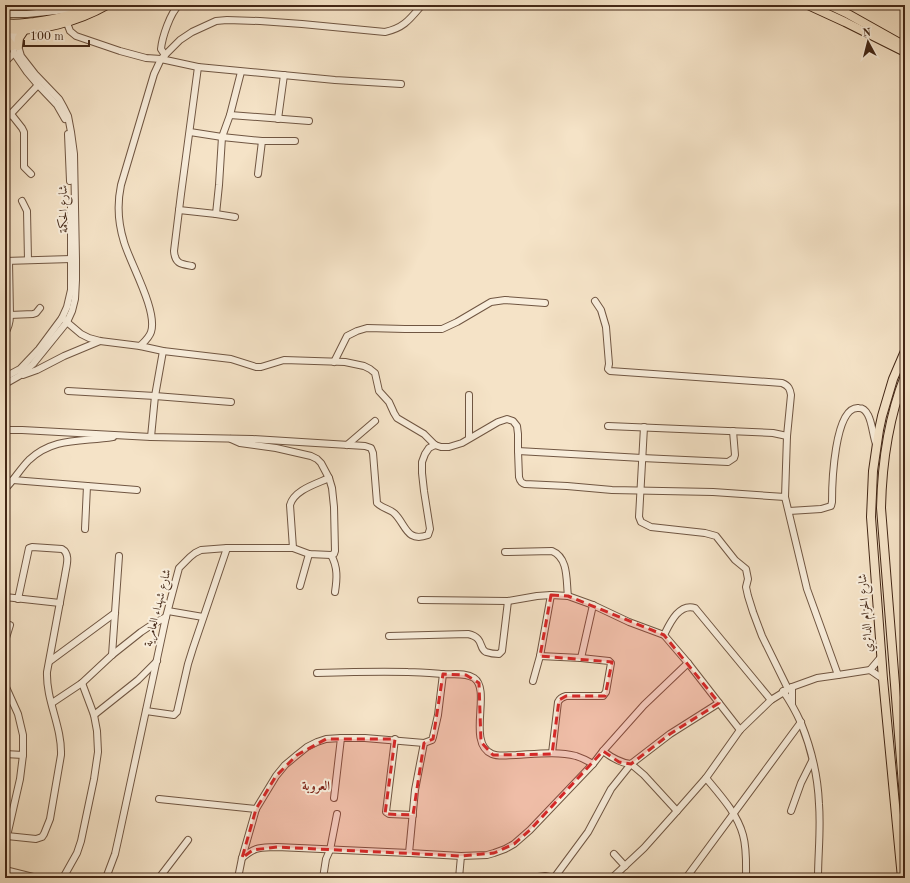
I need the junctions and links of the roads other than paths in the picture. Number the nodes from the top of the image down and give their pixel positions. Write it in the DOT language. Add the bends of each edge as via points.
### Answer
graph roads {
  1 [pos="95,5"];
  2 [pos="107,5"];
  3 [pos="179,5"];
  4 [pos="422,5"];
  5 [pos="808,5"];
  6 [pos="829,5"];
  7 [pos="5,14"];
  8 [pos="72,15"];
  9 [pos="66,23"];
  10 [pos="8,28"];
  11 [pos="25,30"];
  12 [pos="905,46"];
  13 [pos="15,49"];
  14 [pos="905,52"];
  15 [pos="163,57"];
  16 [pos="5,62"];
  17 [pos="198,68"];
  18 [pos="241,72"];
  19 [pos="284,75"];
  20 [pos="401,84"];
  21 [pos="38,85"];
  22 [pos="11,114"];
  23 [pos="230,115"];
  24 [pos="278,119"];
  25 [pos="5,120"];
  26 [pos="309,121"];
  27 [pos="190,132"];
  28 [pos="222,138"];
  29 [pos="262,141"];
  30 [pos="295,141"];
  31 [pos="31,174"];
  32 [pos="258,174"];
  33 [pos="22,201"];
  34 [pos="179,210"];
  35 [pos="216,214"];
  36 [pos="235,217"];
  37 [pos="71,259"];
  38 [pos="28,260"];
  39 [pos="7,261"];
  40 [pos="192,266"];
  41 [pos="8,287"];
  42 [pos="595,301"];
  43 [pos="545,303"];
  44 [pos="40,308"];
  45 [pos="10,315"];
  46 [pos="64,320"];
  47 [pos="5,333"];
  48 [pos="100,341"];
  49 [pos="140,346"];
  50 [pos="163,351"];
  51 [pos="905,351"];
  52 [pos="334,362"];
  53 [pos="19,376"];
  54 [pos="905,376"];
  55 [pos="5,377"];
  56 [pos="5,384"];
  57 [pos="68,391"];
  58 [pos="469,395"];
  59 [pos="155,396"];
  60 [pos="231,402"];
  61 [pos="375,421"];
  62 [pos="608,426"];
  63 [pos="644,428"];
  64 [pos="5,430"];
  65 [pos="733,431"];
  66 [pos="122,436"];
  67 [pos="787,436"];
  68 [pos="151,437"];
  69 [pos="469,438"];
  70 [pos="231,439"];
  71 [pos="435,444"];
  72 [pos="347,445"];
  73 [pos="876,446"];
  74 [pos="518,451"];
  75 [pos="642,458"];
  76 [pos="329,478"];
  77 [pos="13,480"];
  78 [pos="6,486"];
  79 [pos="87,486"];
  80 [pos="137,490"];
  81 [pos="640,490"];
  82 [pos="785,497"];
  83 [pos="789,511"];
  84 [pos="85,529"];
  85 [pos="227,548"];
  86 [pos="293,548"];
  87 [pos="505,552"];
  88 [pos="310,554"];
  89 [pos="331,555"];
  90 [pos="119,556"];
  91 [pos="300,586"];
  92 [pos="335,592"];
  93 [pos="551,595"];
  94 [pos="568,596"];
  95 [pos="5,597"];
  96 [pos="18,598"];
  97 [pos="422,600"];
  98 [pos="508,601"];
  99 [pos="60,603"];
  100 [pos="593,605"];
  101 [pos="115,613"];
  102 [pos="167,614"];
  103 [pos="203,617"];
  104 [pos="10,625"];
  105 [pos="664,635"];
  106 [pos="389,636"];
  107 [pos="5,641"];
  108 [pos="112,655"];
  109 [pos="540,656"];
  110 [pos="882,657"];
  111 [pos="581,658"];
  112 [pos="50,661"];
  113 [pos="157,661"];
  114 [pos="688,663"];
  115 [pos="870,670"];
  116 [pos="317,673"];
  117 [pos="443,674"];
  118 [pos="838,675"];
  119 [pos="883,679"];
  120 [pos="533,681"];
  121 [pos="82,683"];
  122 [pos="5,685"];
  123 [pos="788,689"];
  124 [pos="773,698"];
  125 [pos="52,703"];
  126 [pos="719,704"];
  127 [pos="792,706"];
  128 [pos="146,711"];
  129 [pos="94,715"];
  130 [pos="801,722"];
  131 [pos="740,730"];
  132 [pos="341,738"];
  133 [pos="394,739"];
  134 [pos="424,743"];
  135 [pos="603,751"];
  136 [pos="5,754"];
  137 [pos="24,754"];
  138 [pos="552,754"];
  139 [pos="812,761"];
  140 [pos="593,764"];
  141 [pos="631,764"];
  142 [pos="706,778"];
  143 [pos="334,798"];
  144 [pos="159,799"];
  145 [pos="256,809"];
  146 [pos="677,811"];
  147 [pos="791,811"];
  148 [pos="905,811"];
  149 [pos="734,813"];
  150 [pos="896,813"];
  151 [pos="337,814"];
  152 [pos="413,815"];
  153 [pos="6,837"];
  154 [pos="188,840"];
  155 [pos="330,850"];
  156 [pos="409,852"];
  157 [pos="614,854"];
  158 [pos="461,856"];
  159 [pos="242,858"];
  160 [pos="625,866"];
  161 [pos="5,870"];
  162 [pos="24,877"];
  163 [pos="161,877"];
  164 [pos="616,877"];
  165 [pos="37,878"];
  166 [pos="64,878"];
  167 [pos="106,878"];
  168 [pos="238,878"];
  169 [pos="324,878"];
  170 [pos="459,878"];
  171 [pos="531,878"];
  172 [pos="554,878"];
  173 [pos="686,878"];
  174 [pos="746,878"];
  175 [pos="818,878"];
  176 [pos="902,878"];
  1 -- 8 [label="main road"];
  2 -- 9 [label="main road"];
  3 -- 15 [label="street" via="172,14 163,39"];
  4 -- 15 [label="street" via="403,26 385,32 260,21 216,21 180,40"];
  5 -- 14 [label="main road"];
  6 -- 12 [label="main road"];
  7 -- 8 [label="street" via="66,10"];
  8 -- 10 [label="main road"];
  9 -- 11 [label="main road"];
  9 -- 15 [label="street" via="76,36 146,58"];
  10 -- 11 [label="main road"];
  10 -- 13 [label="main road"];
  11 -- 13 [label="main road"];
  13 -- 16 [label="street"];
  13 -- 21 [label="street, شارع الحكمة" via="27,72"];
  13 -- 46 [label="street, شارع الحكمة" via="62,102 71,132 74,154 76,280 72,311"];
  15 -- 17 [label="street"];
  15 -- 49 [label="street" via="151,81 119,197 120,226 124,243 152,320 151,332"];
  17 -- 18 [label="street"];
  17 -- 27 [label="street"];
  18 -- 19 [label="street"];
  18 -- 23 [label="street"];
  19 -- 20 [label="street"];
  19 -- 24 [label="street"];
  21 -- 22 [label="street"];
  21 -- 37 [label="street, شارع الحكمة" via="57,105 67,129"];
  22 -- 25 [label="street"];
  22 -- 31 [label="street" via="24,132 24,167"];
  23 -- 24 [label="street"];
  23 -- 28 [label="street"];
  24 -- 26 [label="street"];
  27 -- 28 [label="street"];
  27 -- 34 [label="street"];
  28 -- 29 [label="street"];
  28 -- 35 [label="street"];
  29 -- 30 [label="street"];
  29 -- 32 [label="street"];
  33 -- 38 [label="street" via="27,211"];
  34 -- 35 [label="street"];
  34 -- 40 [label="street" via="174,257 180,264"];
  35 -- 36 [label="street"];
  37 -- 38 [label="street"];
  37 -- 46 [label="street, شارع الحكمة" via="70,297"];
  38 -- 39 [label="street"];
  39 -- 41 [label="street"];
  41 -- 45 [label="street"];
  42 -- 67 [label="street" via="601,310 606,327 610,372 782,383 788,386 791,395"];
  43 -- 52 [label="street" via="505,300 491,302 442,329 367,328 356,331 347,336"];
  44 -- 45 [label="street" via="33,314"];
  45 -- 47 [label="street" via="10,323"];
  46 -- 48 [label="street" via="81,334"];
  46 -- 53 [label="street, شارع الحكمة" via="33,364"];
  46 -- 55 [label="street, شارع الحكمة" via="25,364"];
  48 -- 49 [label="street"];
  48 -- 53 [label="street"];
  49 -- 50 [label="street"];
  50 -- 52 [label="street" via="231,359 256,367 284,360"];
  50 -- 59 [label="street"];
  51 -- 73 [label="main road, شارع الحزام الدائري" via="886,401"];
  52 -- 71 [label="street" via="358,364 375,373 379,391 389,402 397,418 424,434"];
  53 -- 56 [label="street, شارع الحكمة"];
  54 -- 148 [label="main road, شارع الحزام الدائري" via="887,439 881,508"];
  57 -- 59 [label="street"];
  58 -- 69 [label="street"];
  59 -- 60 [label="street"];
  59 -- 68 [label="street"];
  61 -- 72 [label="street"];
  62 -- 63 [label="street"];
  63 -- 65 [label="street"];
  63 -- 75 [label="street"];
  64 -- 66 [label="street"];
  65 -- 67 [label="street"];
  65 -- 75 [label="street" via="735,454 728,462"];
  66 -- 68 [label="street"];
  66 -- 77 [label="street" via="69,442 47,448 29,460"];
  67 -- 82 [label="street"];
  68 -- 70 [label="street"];
  69 -- 71 [label="street" via="449,447"];
  69 -- 74 [label="street" via="498,422 511,420 517,426"];
  70 -- 72 [label="street"];
  70 -- 76 [label="street" via="311,456 321,463"];
  71 -- 72 [label="street" via="429,448 422,462 430,529 428,535 422,537 410,535 394,513 377,503 371,448"];
  73 -- 83 [label="street" via="867,413 860,408 851,409 838,437 831,506"];
  73 -- 110 [label="main road, شارع الحزام الدائري" via="871,517"];
  74 -- 75 [label="street"];
  74 -- 81 [label="street" via="519,477 525,484"];
  75 -- 81 [label="street"];
  76 -- 86 [label="street" via="300,492 292,500 290,505"];
  76 -- 89 [label="street" via="334,498 335,528 335,551"];
  77 -- 78 [label="street"];
  77 -- 79 [label="street"];
  79 -- 80 [label="street"];
  79 -- 84 [label="street"];
  81 -- 82 [label="street"];
  81 -- 123 [label="street" via="641,522 651,527 716,536 735,560 746,569 746,587 752,612"];
  82 -- 83 [label="street"];
  83 -- 118 [label="street" via="807,589"];
  85 -- 86 [label="street, شارع شهداء العامرية"];
  85 -- 102 [label="street, شارع شهداء العامرية" via="202,550 183,563 179,568"];
  85 -- 103 [label="street"];
  86 -- 88 [label="street, شارع شهداء العامرية"];
  87 -- 94 [label="street" via="557,553 564,564"];
  88 -- 89 [label="street, شارع شهداء العامرية"];
  88 -- 91 [label="street"];
  89 -- 92 [label="street" via="336,564"];
  90 -- 101 [label="street"];
  93 -- 94 [label="street"];
  93 -- 98 [label="street"];
  93 -- 109 [label="street"];
  94 -- 100 [label="street"];
  95 -- 96 [label="street"];
  96 -- 99 [label="street"];
  96 -- 99 [label="street" via="30,548 62,550 66,551 67,563"];
  97 -- 98 [label="street"];
  98 -- 106 [label="street" via="502,651 499,654 485,652 480,640 468,634"];
  99 -- 112 [label="street"];
  100 -- 105 [label="street"];
  100 -- 111 [label="street"];
  101 -- 108 [label="street"];
  101 -- 112 [label="street"];
  102 -- 103 [label="street"];
  102 -- 108 [label="street"];
  102 -- 113 [label="street, شارع شهداء العامرية"];
  103 -- 128 [label="street" via="188,664 177,712 174,715"];
  104 -- 107 [label="street"];
  105 -- 114 [label="street"];
  105 -- 124 [label="street" via="678,613 689,606 695,608"];
  108 -- 121 [label="street"];
  109 -- 111 [label="street"];
  109 -- 120 [label="street"];
  110 -- 115 [label="street"];
  110 -- 119 [label="main road, شارع الحزام الدائري"];
  111 -- 138 [label="street" via="610,662 606,692 602,696 566,696 559,700"];
  112 -- 125 [label="street" via="47,680"];
  113 -- 128 [label="street, شارع شهداء العامرية"];
  113 -- 129 [label="street" via="138,680"];
  114 -- 126 [label="street"];
  114 -- 135 [label="street" via="644,705"];
  115 -- 118 [label="street"];
  115 -- 119 [label="street"];
  116 -- 117 [label="street"];
  117 -- 134 [label="street" via="433,737"];
  117 -- 138 [label="street" via="466,675 479,683 481,742 487,752 493,755"];
  118 -- 123 [label="street" via="817,678"];
  119 -- 150 [label="main road, شارع الحزام الدائري"];
  121 -- 125 [label="street"];
  121 -- 129 [label="street"];
  122 -- 137 [label="street" via="20,719"];
  123 -- 124 [label="street"];
  123 -- 127 [label="street"];
  124 -- 127 [label="street"];
  124 -- 131 [label="street"];
  125 -- 153 [label="street" via="60,732 61,755 50,819 40,838"];
  126 -- 131 [label="street"];
  126 -- 141 [label="street" via="670,734"];
  127 -- 130 [label="street"];
  128 -- 167 [label="street, شارع شهداء العامرية" via="115,854"];
  129 -- 166 [label="street" via="98,752 91,794 77,854"];
  130 -- 139 [label="street"];
  130 -- 149 [label="street"];
  131 -- 142 [label="street"];
  132 -- 133 [label="street"];
  132 -- 143 [label="street"];
  132 -- 145 [label="street" via="316,742 285,765"];
  133 -- 134 [label="street"];
  133 -- 152 [label="street" via="386,812"];
  134 -- 152 [label="street"];
  135 -- 140 [label="street"];
  135 -- 141 [label="street" via="619,762"];
  136 -- 137 [label="street"];
  137 -- 153 [label="street"];
  138 -- 140 [label="street" via="578,756"];
  139 -- 147 [label="street"];
  139 -- 175 [label="street" via="819,805"];
  140 -- 158 [label="street" via="514,844 487,855"];
  141 -- 146 [label="street"];
  141 -- 172 [label="street" via="611,789 588,832"];
  142 -- 146 [label="street"];
  142 -- 149 [label="street"];
  144 -- 145 [label="street"];
  145 -- 159 [label="street"];
  146 -- 160 [label="street"];
  148 -- 150 [label="main road"];
  149 -- 173 [label="street"];
  149 -- 174 [label="street" via="744,841"];
  150 -- 176 [label="main road, شارع الحزام الدائري"];
  151 -- 155 [label="street"];
  152 -- 156 [label="street"];
  154 -- 163 [label="street"];
  155 -- 156 [label="street"];
  155 -- 159 [label="street" via="261,848"];
  155 -- 169 [label="street" via="326,859"];
  156 -- 158 [label="street"];
  157 -- 160 [label="street"];
  158 -- 170 [label="street"];
  159 -- 168 [label="street"];
  160 -- 164 [label="street"];
  161 -- 162 [label="street"];
  162 -- 165 [label="street"];
  171 -- 172 [label="street"];
}
